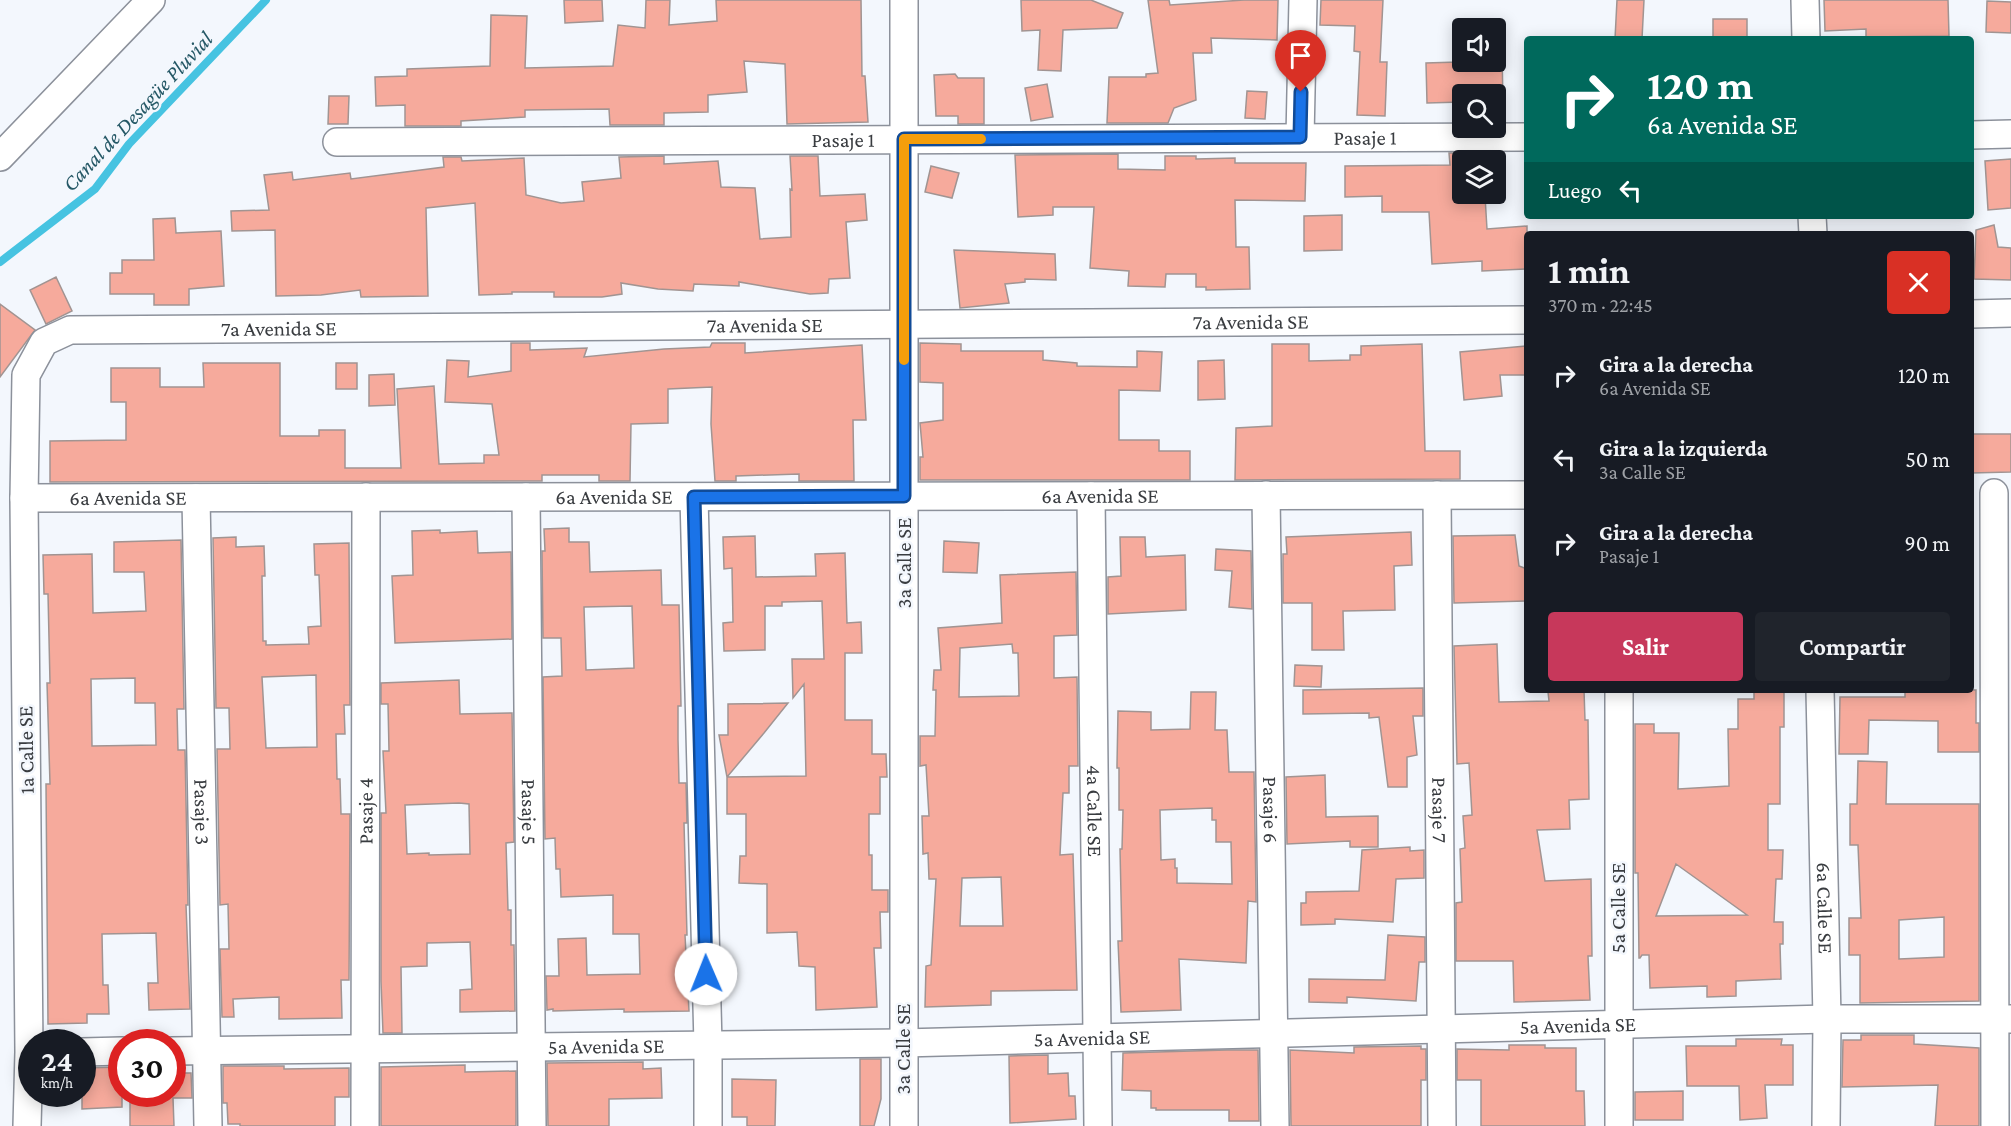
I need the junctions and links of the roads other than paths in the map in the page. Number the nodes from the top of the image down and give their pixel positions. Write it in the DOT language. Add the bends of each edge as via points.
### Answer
graph roads {
  1 [pos="152,0"];
  2 [pos="904,0"];
  3 [pos="1303,0"];
  4 [pos="1805,0"];
  5 [pos="1806,36"];
  6 [pos="2011,134"];
  7 [pos="1974,135"];
  8 [pos="1524,136"];
  9 [pos="1300,137"];
  10 [pos="904,139"];
  11 [pos="337,142"];
  12 [pos="0,157"];
  13 [pos="2011,313"];
  14 [pos="1974,314"];
  15 [pos="1524,320"];
  16 [pos="904,325"];
  17 [pos="26,375"];
  18 [pos="1992,493"];
  19 [pos="1266,495"];
  20 [pos="1437,495"];
  21 [pos="1524,495"];
  22 [pos="904,496"];
  23 [pos="1090,496"];
  24 [pos="366,497"];
  25 [pos="526,497"];
  26 [pos="694,497"];
  27 [pos="24,498"];
  28 [pos="196,498"];
  29 [pos="1619,693"];
  30 [pos="1820,693"];
  31 [pos="1827,1019"];
  32 [pos="2003,1019"];
  33 [pos="1618,1024"];
  34 [pos="30,1029"];
  35 [pos="1441,1029"];
  36 [pos="1274,1034"];
  37 [pos="1096,1038"];
  38 [pos="903,1043"];
  39 [pos="708,1045"];
  40 [pos="531,1047"];
  41 [pos="364,1049"];
  42 [pos="207,1050"];
  43 [pos="186,1051"];
  44 [pos="28,1107"];
  45 [pos="27,1126"];
  46 [pos="208,1126"];
  47 [pos="365,1126"];
  48 [pos="532,1126"];
  49 [pos="708,1126"];
  50 [pos="904,1126"];
  51 [pos="1098,1126"];
  52 [pos="1275,1126"];
  53 [pos="1442,1126"];
  54 [pos="1619,1126"];
  55 [pos="1826,1126"];
  56 [pos="1995,1126"];
  1 -- 12 [label="street"];
  2 -- 10 [label="street, 3a Calle SE"];
  3 -- 9 [label="street"];
  4 -- 5 [label="street"];
  6 -- 7 [label="street"];
  8 -- 9 [label="street, Pasaje 1"];
  9 -- 10 [label="street, Pasaje 1"];
  10 -- 11 [label="street, Pasaje 1"];
  10 -- 16 [label="street, 3a Calle SE"];
  13 -- 14 [label="street"];
  15 -- 16 [label="street, 7a Avenida SE"];
  16 -- 17 [label="street, 7a Avenida SE" via="70,330 44,342"];
  16 -- 22 [label="street, 3a Calle SE"];
  17 -- 27 [label="street, 1a Calle SE"];
  18 -- 32 [label="street"];
  19 -- 20 [label="street, 6a Avenida SE"];
  19 -- 23 [label="street, 6a Avenida SE"];
  19 -- 36 [label="street, Pasaje 6"];
  20 -- 21 [label="street, 6a Avenida SE"];
  20 -- 35 [label="street, Pasaje 7"];
  22 -- 23 [label="street, 6a Avenida SE"];
  22 -- 26 [label="street, 6a Avenida SE"];
  22 -- 38 [label="street, 3a Calle SE"];
  23 -- 37 [label="street, 4a Calle SE"];
  24 -- 25 [label="street, 6a Avenida SE"];
  24 -- 28 [label="street, 6a Avenida SE"];
  24 -- 41 [label="street, Pasaje 4"];
  25 -- 26 [label="street, 6a Avenida SE"];
  25 -- 40 [label="street, Pasaje 5"];
  26 -- 39 [label="street"];
  27 -- 28 [label="street, 6a Avenida SE"];
  27 -- 34 [label="street, 1a Calle SE"];
  28 -- 42 [label="street, Pasaje 3"];
  29 -- 33 [label="street, 5a Calle SE"];
  30 -- 31 [label="street, 6a Calle SE"];
  31 -- 32 [label="street, 5a Avenida SE"];
  31 -- 33 [label="street, 5a Avenida SE"];
  31 -- 55 [label="street, 6a Calle SE"];
  32 -- 56 [label="street"];
  33 -- 35 [label="street, 5a Avenida SE"];
  33 -- 54 [label="street, 5a Calle SE"];
  35 -- 36 [label="street, 5a Avenida SE"];
  35 -- 53 [label="street, Pasaje 7"];
  36 -- 37 [label="street, 5a Avenida SE"];
  36 -- 52 [label="street, Pasaje 6"];
  37 -- 38 [label="street, 5a Avenida SE"];
  37 -- 51 [label="street, 4a Calle SE"];
  38 -- 39 [label="street, 5a Avenida SE"];
  38 -- 50 [label="street, 3a Calle SE"];
  39 -- 40 [label="street, 5a Avenida SE"];
  39 -- 49 [label="street"];
  40 -- 41 [label="street, 5a Avenida SE"];
  40 -- 48 [label="street, Pasaje 5"];
  41 -- 42 [label="street, 5a Avenida SE"];
  41 -- 47 [label="street, Pasaje 4"];
  42 -- 43 [label="street, 5a Avenida SE"];
  42 -- 46 [label="street, Pasaje 3"];
  44 -- 45 [label="street, 1a Calle SE"];
}
